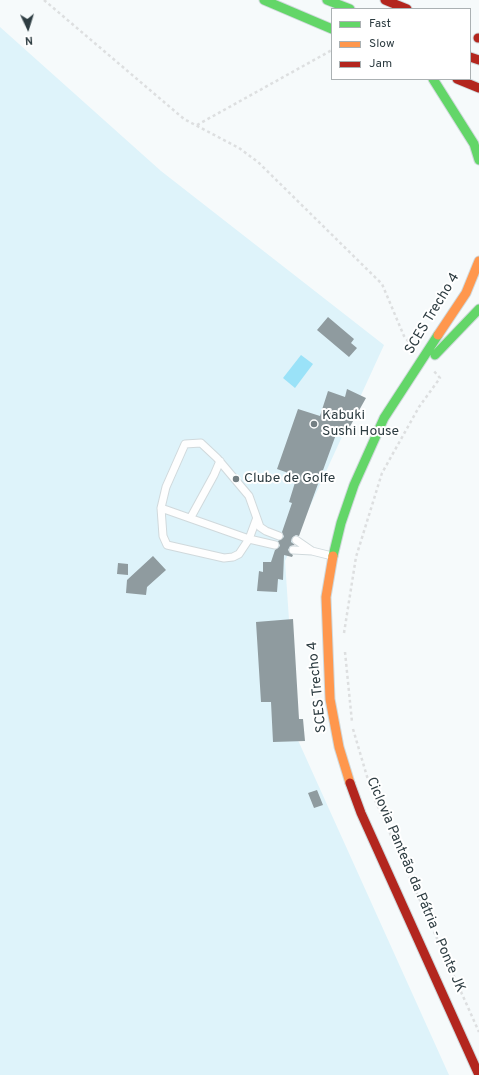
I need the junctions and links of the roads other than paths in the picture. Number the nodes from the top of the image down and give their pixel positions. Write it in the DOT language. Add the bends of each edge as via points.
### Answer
graph roads {
  1 [pos="264,0"];
  2 [pos="327,0"];
  3 [pos="385,0"];
  4 [pos="347,8"];
  5 [pos="405,8"];
  6 [pos="331,29"];
  7 [pos="434,80"];
  8 [pos="459,80"];
  9 [pos="479,88"];
  10 [pos="479,160"];
  11 [pos="479,261"];
  12 [pos="479,310"];
  13 [pos="425,361"];
  14 [pos="220,461"];
  15 [pos="161,508"];
  16 [pos="191,517"];
  17 [pos="256,520"];
  18 [pos="279,536"];
  19 [pos="249,539"];
  20 [pos="296,540"];
  21 [pos="275,545"];
  22 [pos="293,550"];
  23 [pos="312,551"];
  24 [pos="333,556"];
  25 [pos="479,1075"];
  1 -- 6 [label="main road"];
  2 -- 4 [label="main road"];
  3 -- 5 [label="main road"];
  7 -- 10 [label="main road" via="474,144"];
  8 -- 9 [label="main road"];
  11 -- 13 [label="main road, SCES Trecho 4" via="466,292"];
  12 -- 13 [label="main road, SCES Trecho 4"];
  13 -- 24 [label="main road, SCES Trecho 4" via="384,418 354,485"];
  14 -- 15 [label="lane" via="200,442 185,444 166,487"];
  14 -- 16 [label="lane"];
  14 -- 17 [label="lane" via="249,496"];
  15 -- 16 [label="lane"];
  15 -- 19 [label="lane" via="164,541 171,547 224,558 239,554"];
  16 -- 19 [label="lane"];
  17 -- 18 [label="lane" via="266,531"];
  17 -- 19 [label="lane"];
  19 -- 21 [label="lane"];
  20 -- 23 [label="lane"];
  22 -- 23 [label="lane"];
  23 -- 24 [label="lane"];
  24 -- 25 [label="main road, SCES Trecho 4" via="326,597 327,652 330,699 339,747 361,813"];
}
